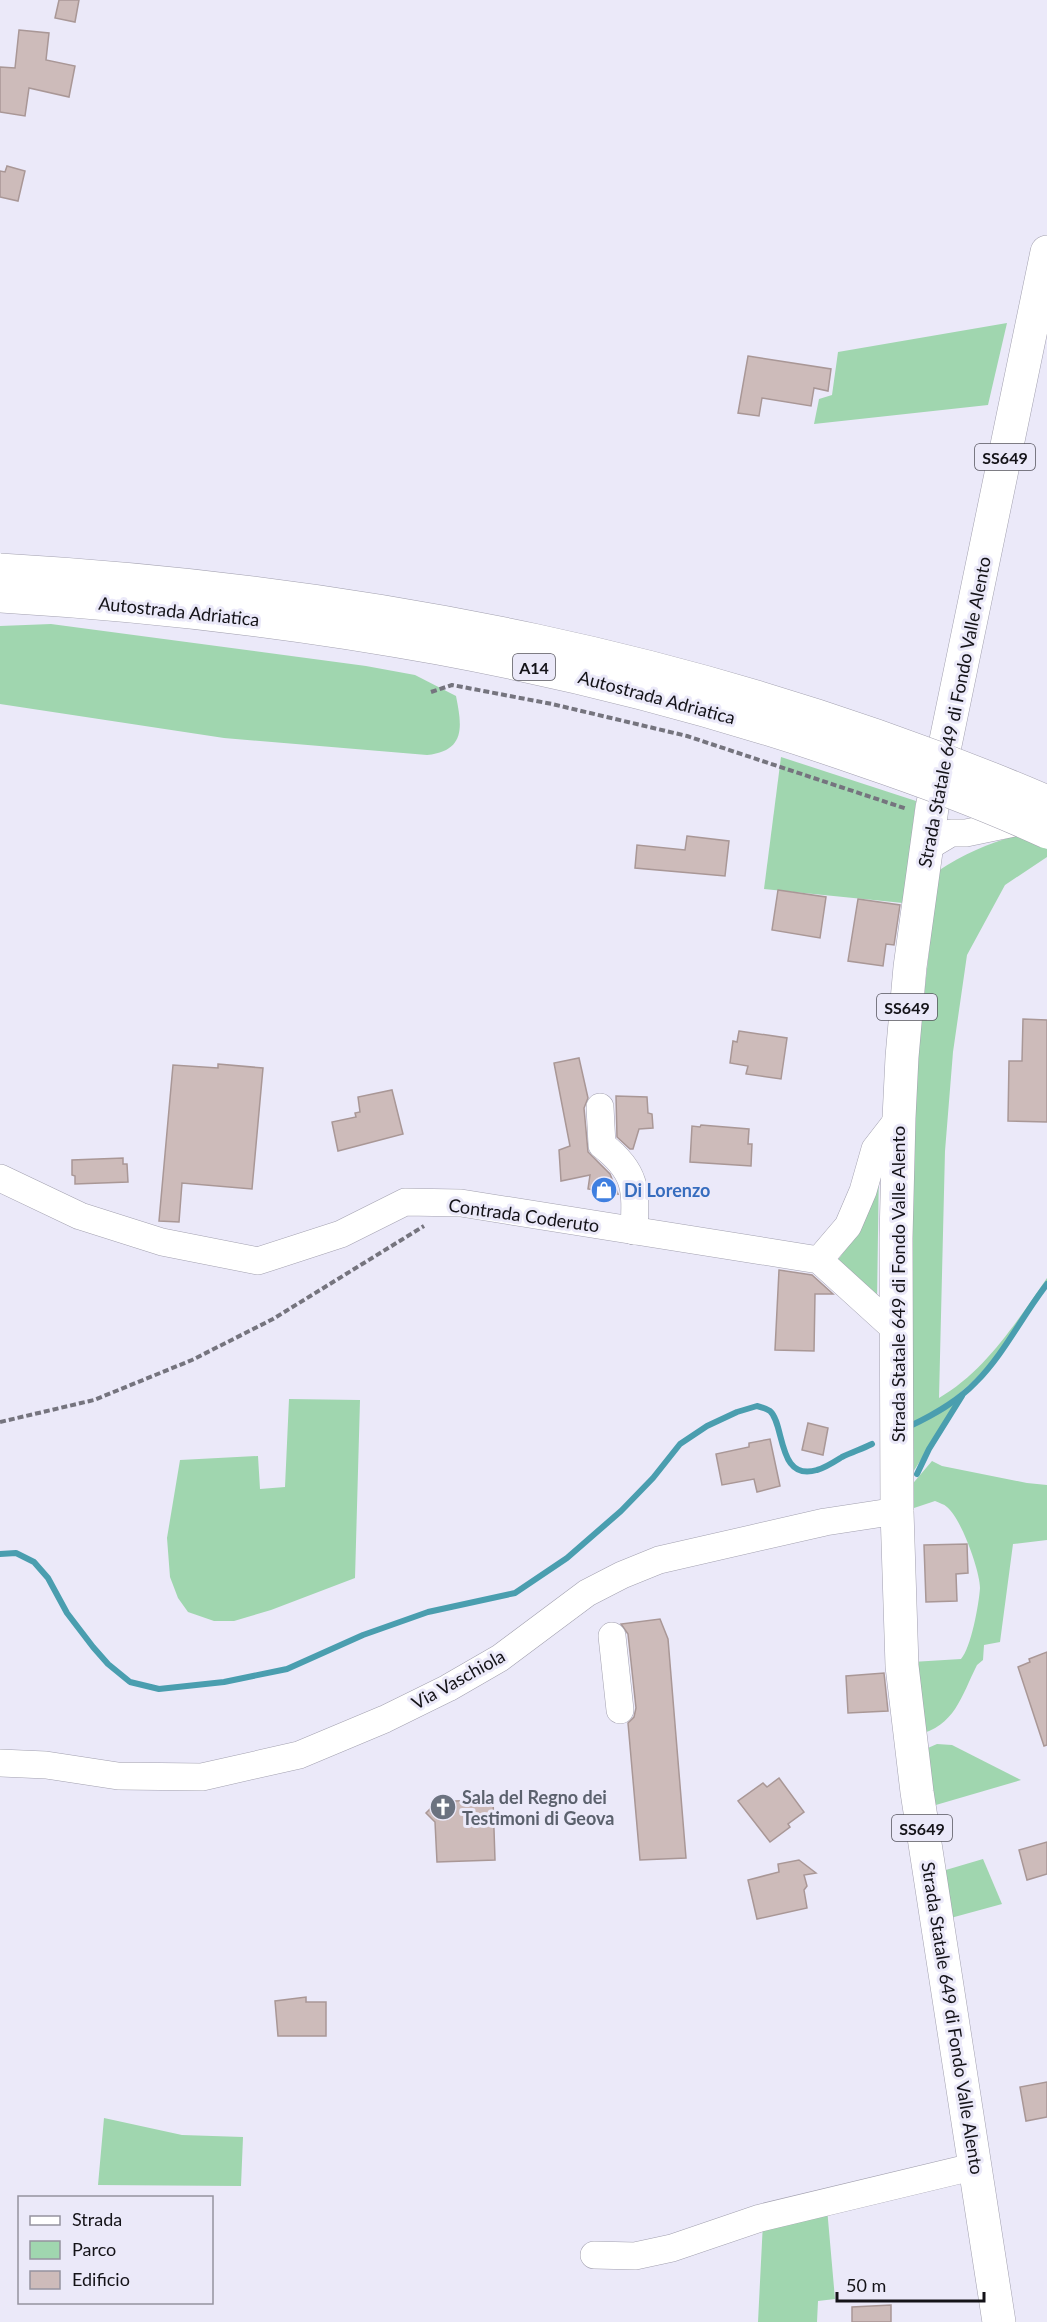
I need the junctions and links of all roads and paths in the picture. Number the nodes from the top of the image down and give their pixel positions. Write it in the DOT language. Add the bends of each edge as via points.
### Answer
graph roads {
  1 [pos="1047,252"];
  2 [pos="0,570"];
  3 [pos="0,596"];
  4 [pos="431,692"];
  5 [pos="1047,802"];
  6 [pos="932,808"];
  7 [pos="1047,814"];
  8 [pos="1047,832"];
  9 [pos="926,848"];
  10 [pos="600,1107"];
  11 [pos="899,1118"];
  12 [pos="0,1178"];
  13 [pos="461,1203"];
  14 [pos="634,1231"];
  15 [pos="819,1260"];
  16 [pos="896,1330"];
  17 [pos="0,1422"];
  18 [pos="897,1511"];
  19 [pos="612,1636"];
  20 [pos="620,1710"];
  21 [pos="0,1763"];
  22 [pos="976,2166"];
  23 [pos="594,2255"];
  24 [pos="999,2322"];
  1 -- 6 [label="main road, Strada Statale 649 di Fondo Valle Alento / SS649"];
  2 -- 5 [label="main road, Autostrada Adriatica / A14, bridge" via="225,588 467,626 583,650 794,708 949,762"];
  3 -- 8 [label="main road, Autostrada Adriatica / A14, bridge" via="222,614 469,653 581,676 796,736 945,788"];
  4 -- 6 [label="path" via="452,685 552,704 687,736 915,812"];
  6 -- 9 [label="main road, Strada Statale 649 di Fondo Valle Alento / SS649"];
  7 -- 9 [label="street" via="951,833"];
  9 -- 11 [label="main road, Strada Statale 649 di Fondo Valle Alento / SS649" via="910,967"];
  10 -- 14 [label="street" via="602,1145 626,1167 634,1186"];
  11 -- 15 [label="street" via="875,1149 848,1226"];
  11 -- 16 [label="main road, Strada Statale 649 di Fondo Valle Alento / SS649"];
  12 -- 13 [label="street, Contrada Coderuto" via="80,1216 152,1239 258,1261 341,1234 405,1202"];
  13 -- 14 [label="street, Contrada Coderuto"];
  13 -- 17 [label="path" via="273,1319 192,1360 94,1400"];
  14 -- 15 [label="street, Contrada Coderuto"];
  15 -- 16 [label="street"];
  16 -- 18 [label="main road, Strada Statale 649 di Fondo Valle Alento / SS649"];
  18 -- 21 [label="street, Via Vaschiola" via="825,1522 659,1560 622,1575 586,1593 500,1658 448,1688 299,1755 202,1777 118,1776 46,1765"];
  18 -- 22 [label="main road, Strada Statale 649 di Fondo Valle Alento / SS649" via="902,1666 911,1745"];
  19 -- 20 [label="street"];
  22 -- 23 [label="street" via="760,2218 672,2248 635,2256"];
  22 -- 24 [label="main road, Strada Statale 649 di Fondo Valle Alento / SS649"];
}
